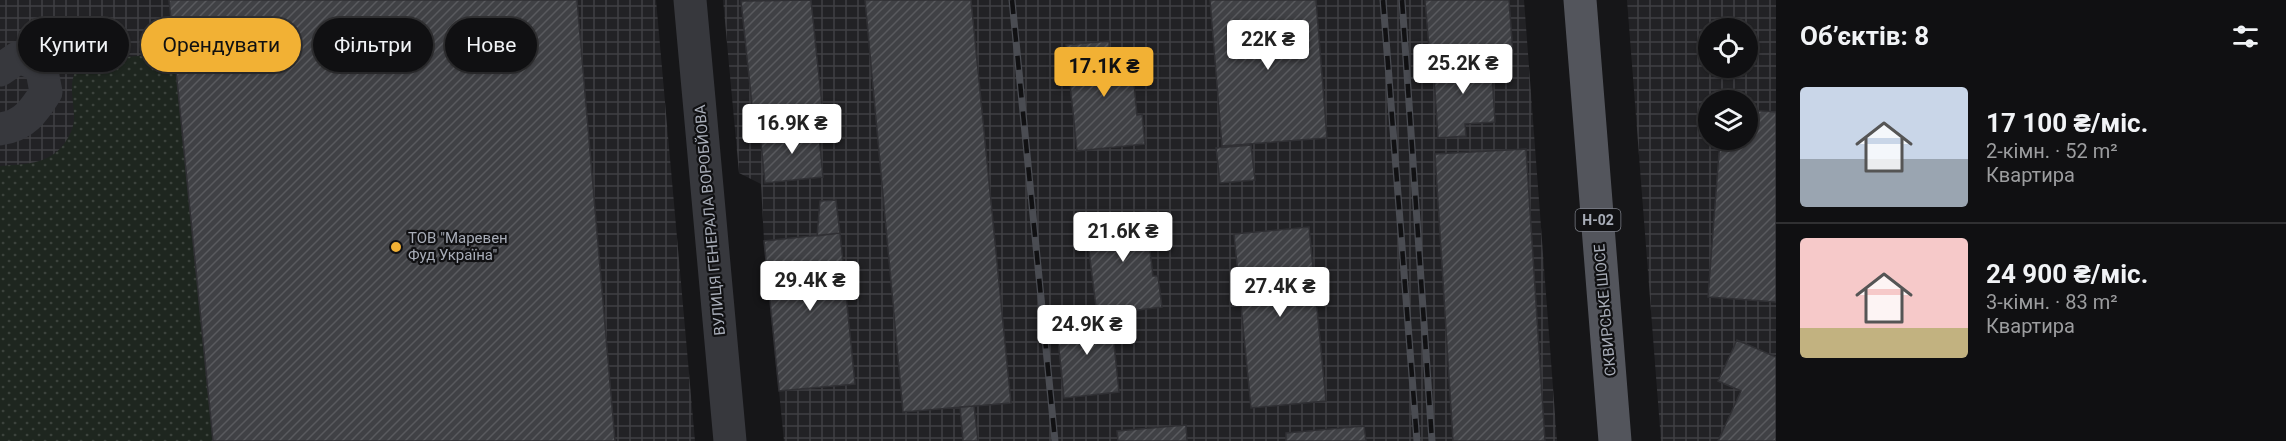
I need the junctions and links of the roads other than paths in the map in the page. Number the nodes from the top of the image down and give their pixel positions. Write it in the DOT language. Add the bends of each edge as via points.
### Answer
graph roads {
  1 [pos="690,0"];
  2 [pos="1580,0"];
  3 [pos="0,70"];
  4 [pos="0,129"];
  5 [pos="730,441"];
  6 [pos="1615,441"];
  1 -- 5 [label="street, ВУЛИЦЯ ГЕНЕРАЛА ВОРОБЙОВА"];
  2 -- 6 [label="main road, СКВИРСЬКЕ ШОСЕ / Н-02"];
  3 -- 4 [label="street" via="19,57 41,66 46,92 31,116"];
}
